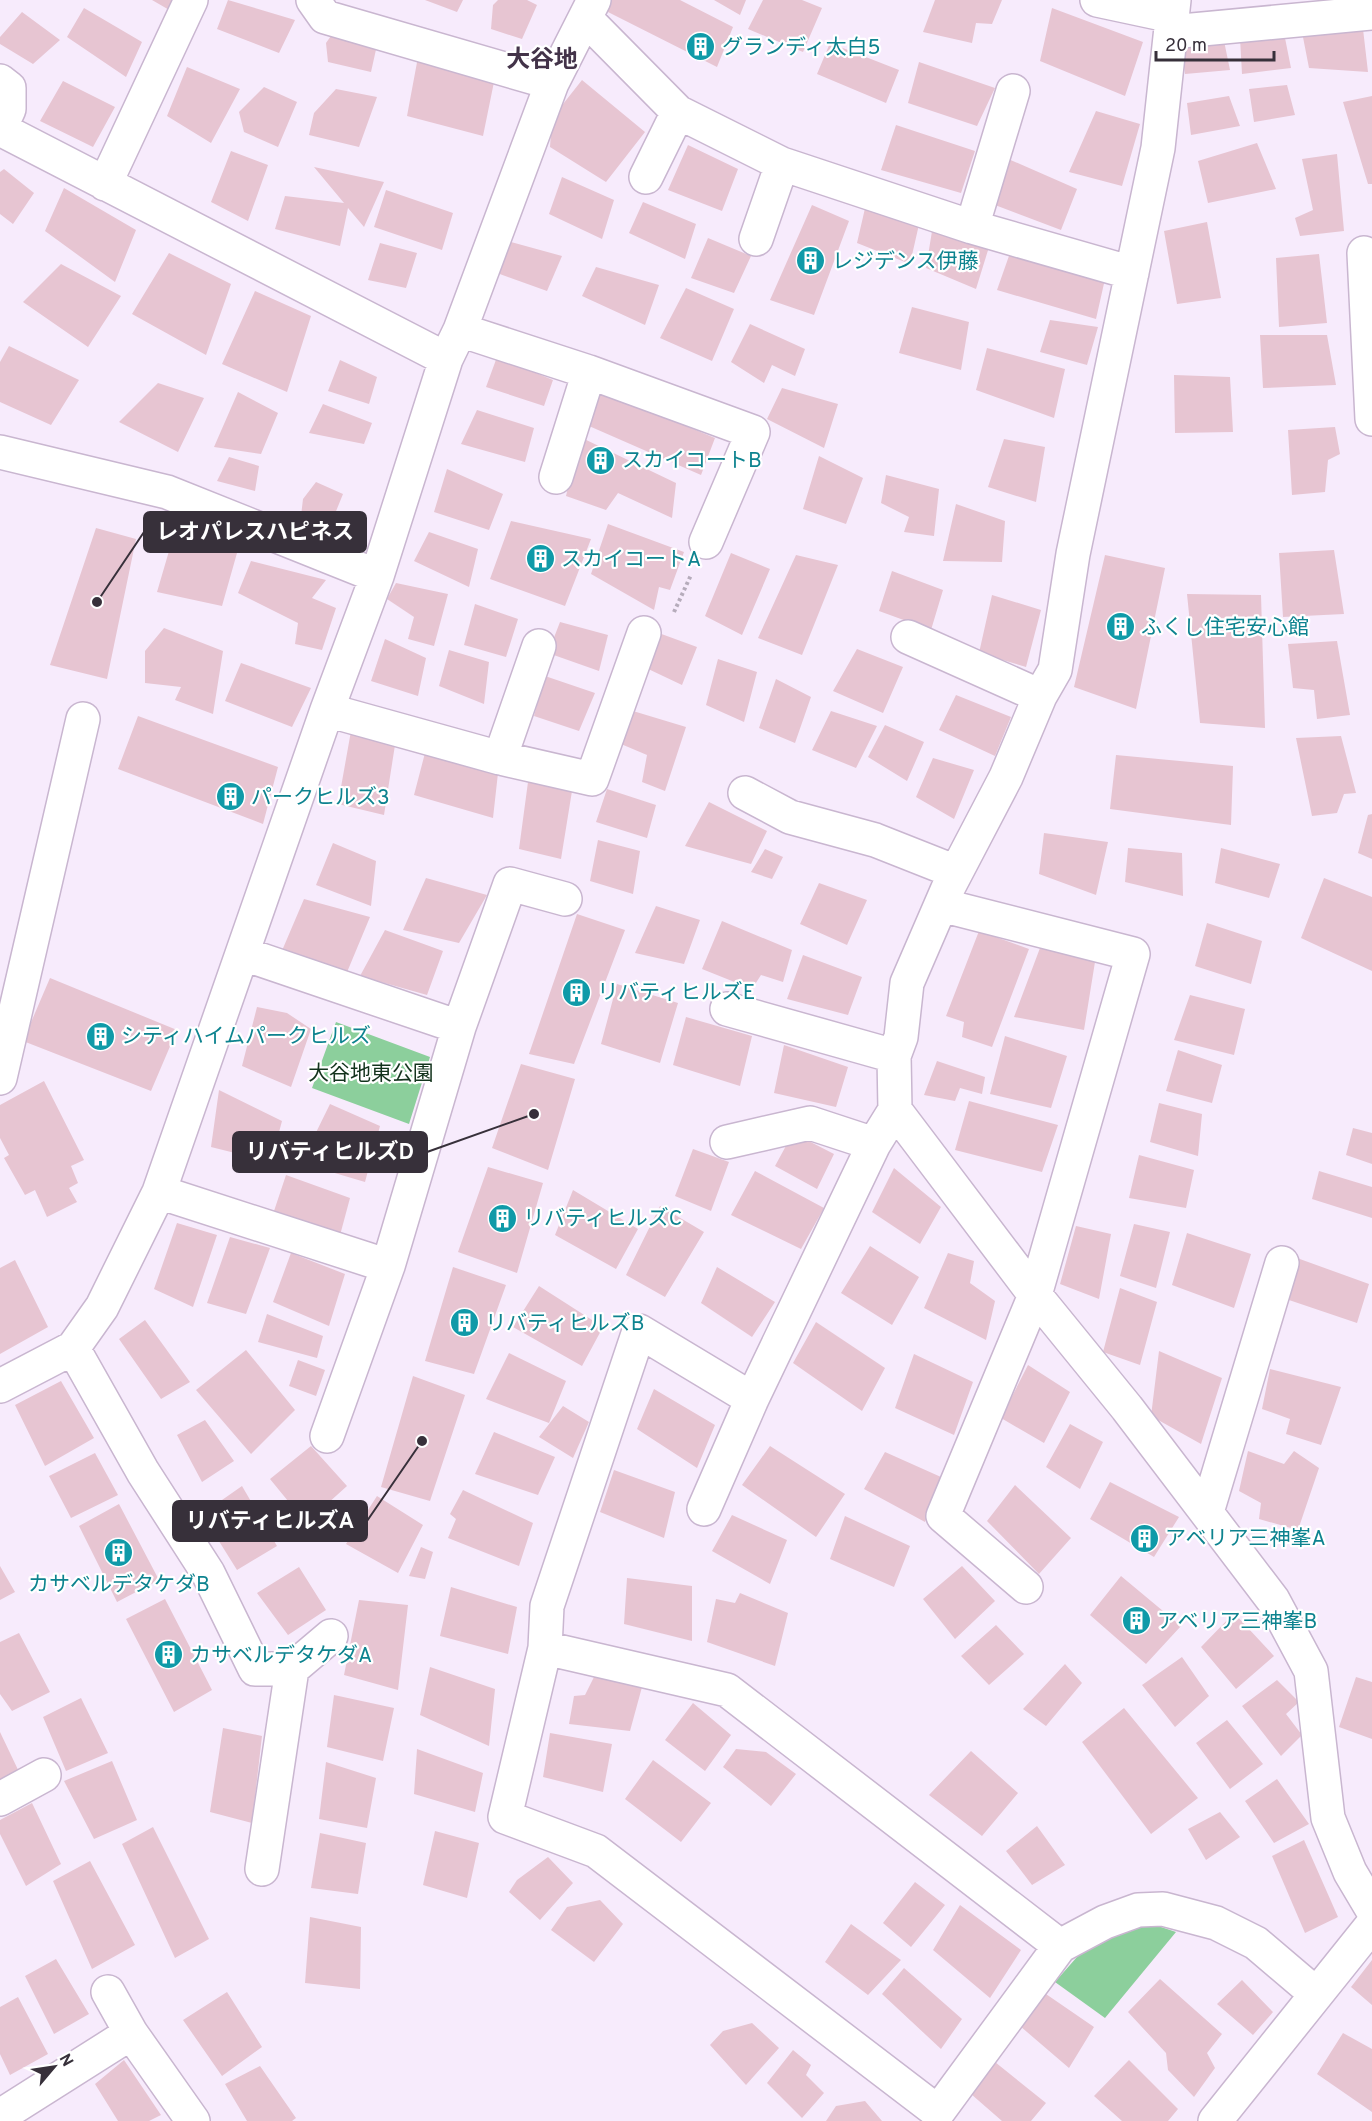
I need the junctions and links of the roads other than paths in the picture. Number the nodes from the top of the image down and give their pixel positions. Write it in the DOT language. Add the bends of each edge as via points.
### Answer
graph roads {
  1 [pos="191,0"];
  2 [pos="313,0"];
  3 [pos="1097,0"];
  4 [pos="590,10"];
  5 [pos="1372,14"];
  6 [pos="1172,16"];
  7 [pos="0,81"];
  8 [pos="552,83"];
  9 [pos="1013,91"];
  10 [pos="678,112"];
  11 [pos="0,129"];
  12 [pos="782,164"];
  13 [pos="646,177"];
  14 [pos="105,184"];
  15 [pos="972,227"];
  16 [pos="756,240"];
  17 [pos="1364,253"];
  18 [pos="1132,273"];
  19 [pos="460,330"];
  20 [pos="446,359"];
  21 [pos="589,372"];
  22 [pos="1372,419"];
  23 [pos="0,452"];
  24 [pos="556,477"];
  25 [pos="706,542"];
  26 [pos="377,576"];
  27 [pos="644,633"];
  28 [pos="908,637"];
  29 [pos="539,646"];
  30 [pos="1040,696"];
  31 [pos="327,710"];
  32 [pos="82,719"];
  33 [pos="500,758"];
  34 [pos="746,793"];
  35 [pos="957,872"];
  36 [pos="565,899"];
  37 [pos="941,906"];
  38 [pos="244,954"];
  39 [pos="727,1009"];
  40 [pos="459,1027"];
  41 [pos="894,1056"];
  42 [pos="0,1078"];
  43 [pos="895,1110"];
  44 [pos="727,1142"];
  45 [pos="874,1144"];
  46 [pos="159,1192"];
  47 [pos="1282,1263"];
  48 [pos="388,1266"];
  49 [pos="1035,1295"];
  50 [pos="73,1348"];
  51 [pos="0,1386"];
  52 [pos="752,1399"];
  53 [pos="327,1436"];
  54 [pos="704,1509"];
  55 [pos="1207,1512"];
  56 [pos="1026,1587"];
  57 [pos="331,1636"];
  58 [pos="545,1648"];
  59 [pos="292,1669"];
  60 [pos="44,1775"];
  61 [pos="0,1798"];
  62 [pos="262,1869"];
  63 [pos="1372,1909"];
  64 [pos="1372,1925"];
  65 [pos="1060,1946"];
  66 [pos="108,1992"];
  67 [pos="1316,1994"];
  68 [pos="131,2033"];
  69 [pos="0,2116"];
  70 [pos="193,2121"];
  71 [pos="1215,2121"];
  1 -- 14 [label="street"];
  2 -- 8 [label="street" via="325,17"];
  3 -- 6 [label="street"];
  4 -- 8 [label="street"];
  4 -- 10 [label="street"];
  5 -- 6 [label="street"];
  6 -- 18 [label="street" via="1158,148"];
  7 -- 11 [label="street" via="9,88 9,109"];
  8 -- 19 [label="street"];
  9 -- 15 [label="street"];
  10 -- 12 [label="street"];
  10 -- 13 [label="street"];
  11 -- 14 [label="street"];
  12 -- 15 [label="street"];
  12 -- 16 [label="street"];
  14 -- 20 [label="street"];
  15 -- 18 [label="street"];
  17 -- 22 [label="street"];
  18 -- 30 [label="street" via="1074,554 1055,670"];
  19 -- 20 [label="street"];
  19 -- 21 [label="street"];
  20 -- 26 [label="street"];
  21 -- 24 [label="street"];
  21 -- 25 [label="street" via="753,432"];
  23 -- 26 [label="street" via="167,492"];
  26 -- 31 [label="street"];
  27 -- 33 [label="street" via="592,779"];
  28 -- 30 [label="street"];
  29 -- 33 [label="street"];
  30 -- 35 [label="street" via="1006,777"];
  31 -- 33 [label="street"];
  31 -- 38 [label="street"];
  32 -- 42 [label="street"];
  34 -- 35 [label="street" via="790,817 875,840"];
  35 -- 37 [label="street"];
  36 -- 40 [label="street" via="510,884"];
  37 -- 41 [label="street" via="907,983 901,1037"];
  37 -- 49 [label="street" via="1133,954"];
  38 -- 40 [label="street"];
  38 -- 46 [label="street"];
  39 -- 41 [label="street"];
  40 -- 48 [label="street"];
  41 -- 43 [label="street"];
  43 -- 45 [label="street"];
  43 -- 49 [label="street"];
  44 -- 45 [label="street" via="810,1122"];
  45 -- 52 [label="street"];
  46 -- 48 [label="street"];
  46 -- 50 [label="street" via="102,1307"];
  47 -- 55 [label="street"];
  48 -- 53 [label="street"];
  49 -- 55 [label="street"];
  49 -- 56 [label="street" via="943,1516"];
  50 -- 51 [label="street"];
  50 -- 59 [label="street" via="143,1472 208,1573 255,1669"];
  52 -- 54 [label="street"];
  52 -- 58 [label="street" via="639,1331 547,1606"];
  55 -- 63 [label="street" via="1273,1600 1311,1671 1328,1818 1350,1872"];
  57 -- 59 [label="street"];
  58 -- 65 [label="street" via="727,1690"];
  58 -- 65 [label="street" via="505,1817 596,1851 938,2112"];
  59 -- 62 [label="street"];
  60 -- 61 [label="street"];
  64 -- 67 [label="street"];
  65 -- 67 [label="street" via="1138,1910 1163,1909 1216,1923 1256,1943"];
  66 -- 68 [label="street"];
  67 -- 71 [label="street"];
  68 -- 69 [label="street"];
  68 -- 70 [label="street"];
}
